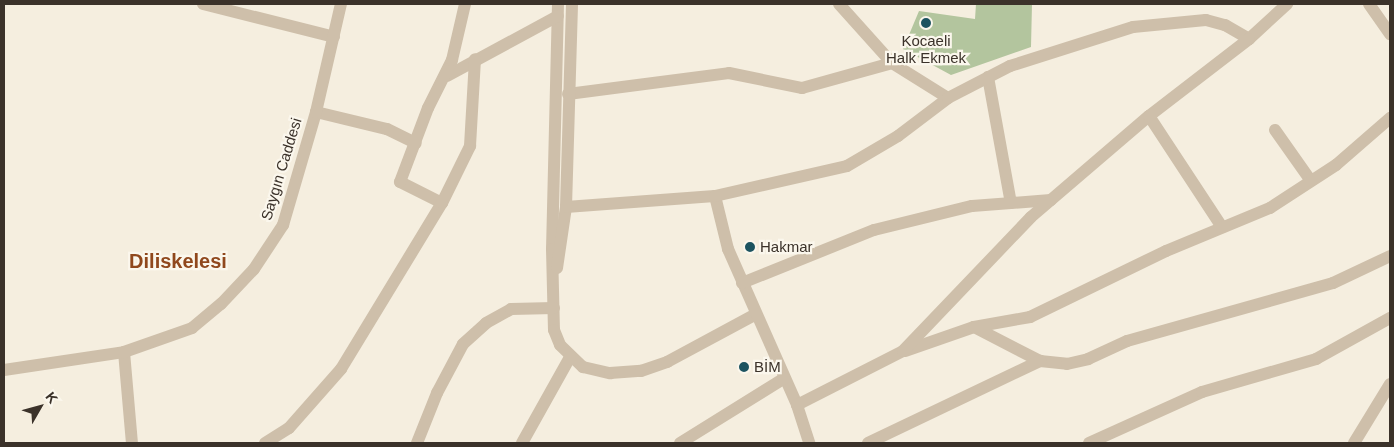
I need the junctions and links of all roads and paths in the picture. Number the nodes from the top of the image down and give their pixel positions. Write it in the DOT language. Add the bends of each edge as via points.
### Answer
graph roads {
  1 [pos="203,4"];
  2 [pos="341,4"];
  3 [pos="465,4"];
  4 [pos="572,4"];
  5 [pos="839,4"];
  6 [pos="1287,4"];
  7 [pos="1369,4"];
  8 [pos="558,10"];
  9 [pos="1390,34"];
  10 [pos="334,38"];
  11 [pos="1249,39"];
  12 [pos="475,60"];
  13 [pos="892,62"];
  14 [pos="446,76"];
  15 [pos="988,77"];
  16 [pos="568,94"];
  17 [pos="948,98"];
  18 [pos="316,112"];
  19 [pos="1150,116"];
  20 [pos="1390,119"];
  21 [pos="1275,130"];
  22 [pos="416,142"];
  23 [pos="1311,181"];
  24 [pos="716,196"];
  25 [pos="1051,200"];
  26 [pos="442,203"];
  27 [pos="1011,203"];
  28 [pos="566,206"];
  29 [pos="1222,227"];
  30 [pos="1390,256"];
  31 [pos="742,283"];
  32 [pos="553,287"];
  33 [pos="554,308"];
  34 [pos="756,314"];
  35 [pos="1390,318"];
  36 [pos="974,327"];
  37 [pos="124,352"];
  38 [pos="903,352"];
  39 [pos="570,356"];
  40 [pos="1040,361"];
  41 [pos="4,370"];
  42 [pos="784,378"];
  43 [pos="1390,384"];
  44 [pos="796,405"];
  45 [pos="132,443"];
  46 [pos="265,443"];
  47 [pos="417,443"];
  48 [pos="522,443"];
  49 [pos="680,443"];
  50 [pos="809,443"];
  51 [pos="868,443"];
  52 [pos="1089,443"];
  53 [pos="1354,443"];
  1 -- 10 [label="street"];
  2 -- 10 [label="street, Saygın Caddesi"];
  3 -- 14 [label="street" via="461,29"];
  4 -- 16 [label="street"];
  5 -- 13 [label="street"];
  6 -- 11 [label="street"];
  7 -- 9 [label="street"];
  8 -- 12 [label="street"];
  8 -- 32 [label="street"];
  10 -- 18 [label="street, Saygın Caddesi"];
  11 -- 15 [label="street" via="1225,25 1206,20 1133,27 1010,66"];
  11 -- 19 [label="street"];
  12 -- 14 [label="street"];
  12 -- 26 [label="street" via="470,146"];
  13 -- 16 [label="street" via="802,88 730,73"];
  13 -- 17 [label="street"];
  14 -- 22 [label="street" via="428,108"];
  15 -- 17 [label="street"];
  15 -- 27 [label="street"];
  16 -- 28 [label="street"];
  17 -- 24 [label="street" via="898,136 847,166"];
  18 -- 22 [label="street" via="387,129"];
  18 -- 37 [label="street, Saygın Caddesi" via="283,225 254,270 192,328"];
  19 -- 25 [label="street"];
  19 -- 29 [label="street"];
  20 -- 23 [label="street" via="1336,165"];
  21 -- 23 [label="street"];
  22 -- 26 [label="street" via="400,182"];
  23 -- 29 [label="street" via="1270,208"];
  24 -- 28 [label="street"];
  24 -- 31 [label="street" via="728,249"];
  25 -- 27 [label="street"];
  25 -- 38 [label="street"];
  26 -- 46 [label="street" via="341,369 289,428"];
  27 -- 31 [label="street" via="972,206 874,230"];
  28 -- 32 [label="street" via="562,249"];
  29 -- 36 [label="street" via="1030,317"];
  30 -- 40 [label="street" via="1333,283 1127,341 1088,359 1066,364"];
  31 -- 34 [label="street"];
  32 -- 33 [label="street"];
  33 -- 39 [label="street" via="554,330 560,345"];
  33 -- 47 [label="street" via="511,309 486,322 463,344 437,393"];
  34 -- 39 [label="street" via="667,362 641,371 610,373 583,367"];
  34 -- 42 [label="street"];
  35 -- 52 [label="street" via="1316,359 1202,392"];
  36 -- 38 [label="street"];
  36 -- 40 [label="street"];
  37 -- 41 [label="street, Saygın Caddesi"];
  37 -- 45 [label="street"];
  38 -- 44 [label="street"];
  39 -- 48 [label="street"];
  40 -- 51 [label="street"];
  42 -- 44 [label="street"];
  42 -- 49 [label="street"];
  43 -- 53 [label="street"];
  44 -- 50 [label="street"];
}
